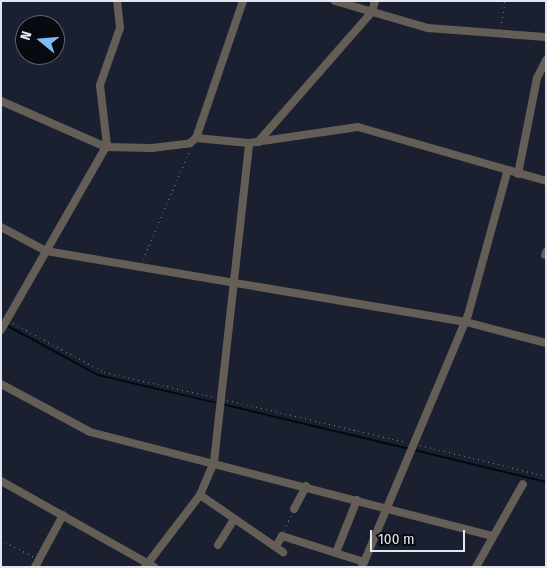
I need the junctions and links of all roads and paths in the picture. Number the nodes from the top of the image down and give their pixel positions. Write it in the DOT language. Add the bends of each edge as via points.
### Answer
graph roads {
  1 [pos="117,1"];
  2 [pos="243,1"];
  3 [pos="335,1"];
  4 [pos="375,1"];
  5 [pos="504,1"];
  6 [pos="372,12"];
  7 [pos="500,30"];
  8 [pos="546,37"];
  9 [pos="546,60"];
  10 [pos="1,101"];
  11 [pos="196,138"];
  12 [pos="258,142"];
  13 [pos="249,143"];
  14 [pos="106,147"];
  15 [pos="507,172"];
  16 [pos="518,174"];
  17 [pos="546,181"];
  18 [pos="1,227"];
  19 [pos="46,251"];
  20 [pos="141,268"];
  21 [pos="234,284"];
  22 [pos="7,320"];
  23 [pos="466,322"];
  24 [pos="1,330"];
  25 [pos="546,343"];
  26 [pos="1,384"];
  27 [pos="221,399"];
  28 [pos="410,448"];
  29 [pos="214,462"];
  30 [pos="546,476"];
  31 [pos="1,481"];
  32 [pos="523,484"];
  33 [pos="306,486"];
  34 [pos="200,495"];
  35 [pos="357,500"];
  36 [pos="385,507"];
  37 [pos="294,509"];
  38 [pos="63,515"];
  39 [pos="234,519"];
  40 [pos="282,536"];
  41 [pos="493,536"];
  42 [pos="1,540"];
  43 [pos="218,545"];
  44 [pos="276,546"];
  45 [pos="337,550"];
  46 [pos="282,552"];
  47 [pos="37,563"];
  48 [pos="363,564"];
  49 [pos="149,565"];
  50 [pos="476,567"];
  1 -- 14 [label="street" via="120,28 100,85"];
  2 -- 11 [label="street"];
  3 -- 6 [label="street"];
  4 -- 6 [label="street"];
  5 -- 7 [label="path"];
  6 -- 7 [label="street" via="428,28"];
  6 -- 12 [label="street"];
  7 -- 8 [label="street"];
  9 -- 16 [label="street" via="537,78"];
  10 -- 14 [label="street"];
  11 -- 13 [label="street"];
  11 -- 14 [label="street" via="190,143 152,148"];
  11 -- 20 [label="path"];
  12 -- 13 [label="street"];
  12 -- 15 [label="street" via="358,126"];
  13 -- 21 [label="street"];
  14 -- 19 [label="street"];
  15 -- 16 [label="street"];
  15 -- 23 [label="street" via="482,276"];
  16 -- 17 [label="street"];
  18 -- 19 [label="street"];
  19 -- 20 [label="street"];
  19 -- 22 [label="street"];
  20 -- 21 [label="street"];
  21 -- 23 [label="street"];
  21 -- 27 [label="street"];
  22 -- 24 [label="street"];
  22 -- 27 [label="path" via="104,372"];
  23 -- 25 [label="street"];
  23 -- 28 [label="street"];
  26 -- 29 [label="street" via="82,429"];
  27 -- 28 [label="path"];
  27 -- 29 [label="street"];
  28 -- 30 [label="path"];
  28 -- 36 [label="street"];
  29 -- 33 [label="street"];
  29 -- 34 [label="street"];
  31 -- 38 [label="street"];
  32 -- 41 [label="street"];
  33 -- 35 [label="street"];
  33 -- 37 [label="street"];
  34 -- 39 [label="street"];
  34 -- 49 [label="street"];
  35 -- 36 [label="street"];
  35 -- 45 [label="street"];
  36 -- 41 [label="street"];
  36 -- 48 [label="street"];
  37 -- 40 [label="path"];
  38 -- 47 [label="street"];
  38 -- 49 [label="street"];
  39 -- 43 [label="street"];
  39 -- 44 [label="street"];
  40 -- 44 [label="street"];
  40 -- 45 [label="street" via="322,552"];
  41 -- 50 [label="street"];
  42 -- 47 [label="path"];
  44 -- 46 [label="street"];
  45 -- 48 [label="street"];
}
